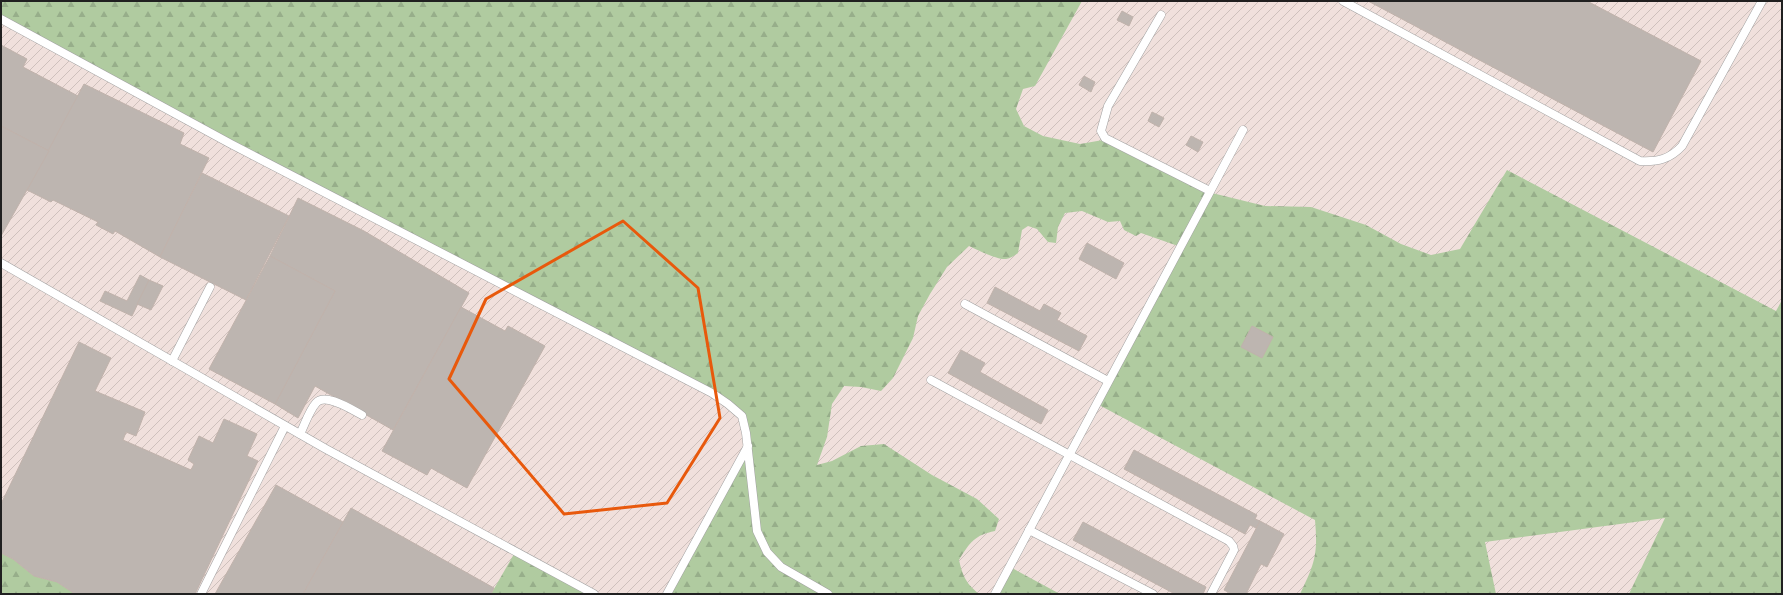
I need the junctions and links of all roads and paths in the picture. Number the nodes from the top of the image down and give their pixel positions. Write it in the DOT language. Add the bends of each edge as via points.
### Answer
graph roads {
  1 [pos="1343,1"];
  2 [pos="1762,1"];
  3 [pos="1161,15"];
  4 [pos="1,19"];
  5 [pos="1243,130"];
  6 [pos="1210,191"];
  7 [pos="1,263"];
  8 [pos="210,287"];
  9 [pos="965,304"];
  10 [pos="172,361"];
  11 [pos="931,380"];
  12 [pos="1108,381"];
  13 [pos="362,415"];
  14 [pos="285,426"];
  15 [pos="300,434"];
  16 [pos="748,446"];
  17 [pos="1070,454"];
  18 [pos="1029,530"];
  19 [pos="201,594"];
  20 [pos="594,594"];
  21 [pos="667,594"];
  22 [pos="828,594"];
  23 [pos="995,594"];
  24 [pos="1154,594"];
  25 [pos="1211,594"];
  1 -- 2 [label="lane" via="1640,161 1654,162 1675,154 1682,146"];
  3 -- 6 [label="lane" via="1108,106 1101,131 1105,138"];
  4 -- 16 [label="lane" via="231,144 712,393 742,416"];
  5 -- 6 [label="lane"];
  6 -- 12 [label="lane"];
  7 -- 10 [label="lane"];
  8 -- 10 [label="lane"];
  9 -- 12 [label="lane"];
  10 -- 14 [label="lane"];
  11 -- 17 [label="lane"];
  12 -- 17 [label="lane"];
  13 -- 15 [label="lane" via="331,399 323,399 316,402"];
  14 -- 15 [label="lane"];
  14 -- 19 [label="lane"];
  15 -- 20 [label="lane"];
  16 -- 21 [label="lane"];
  16 -- 22 [label="lane" via="757,531 767,552 781,567"];
  17 -- 18 [label="lane"];
  17 -- 25 [label="lane" via="1229,541 1234,550"];
  18 -- 23 [label="lane"];
  18 -- 24 [label="lane"];
}
